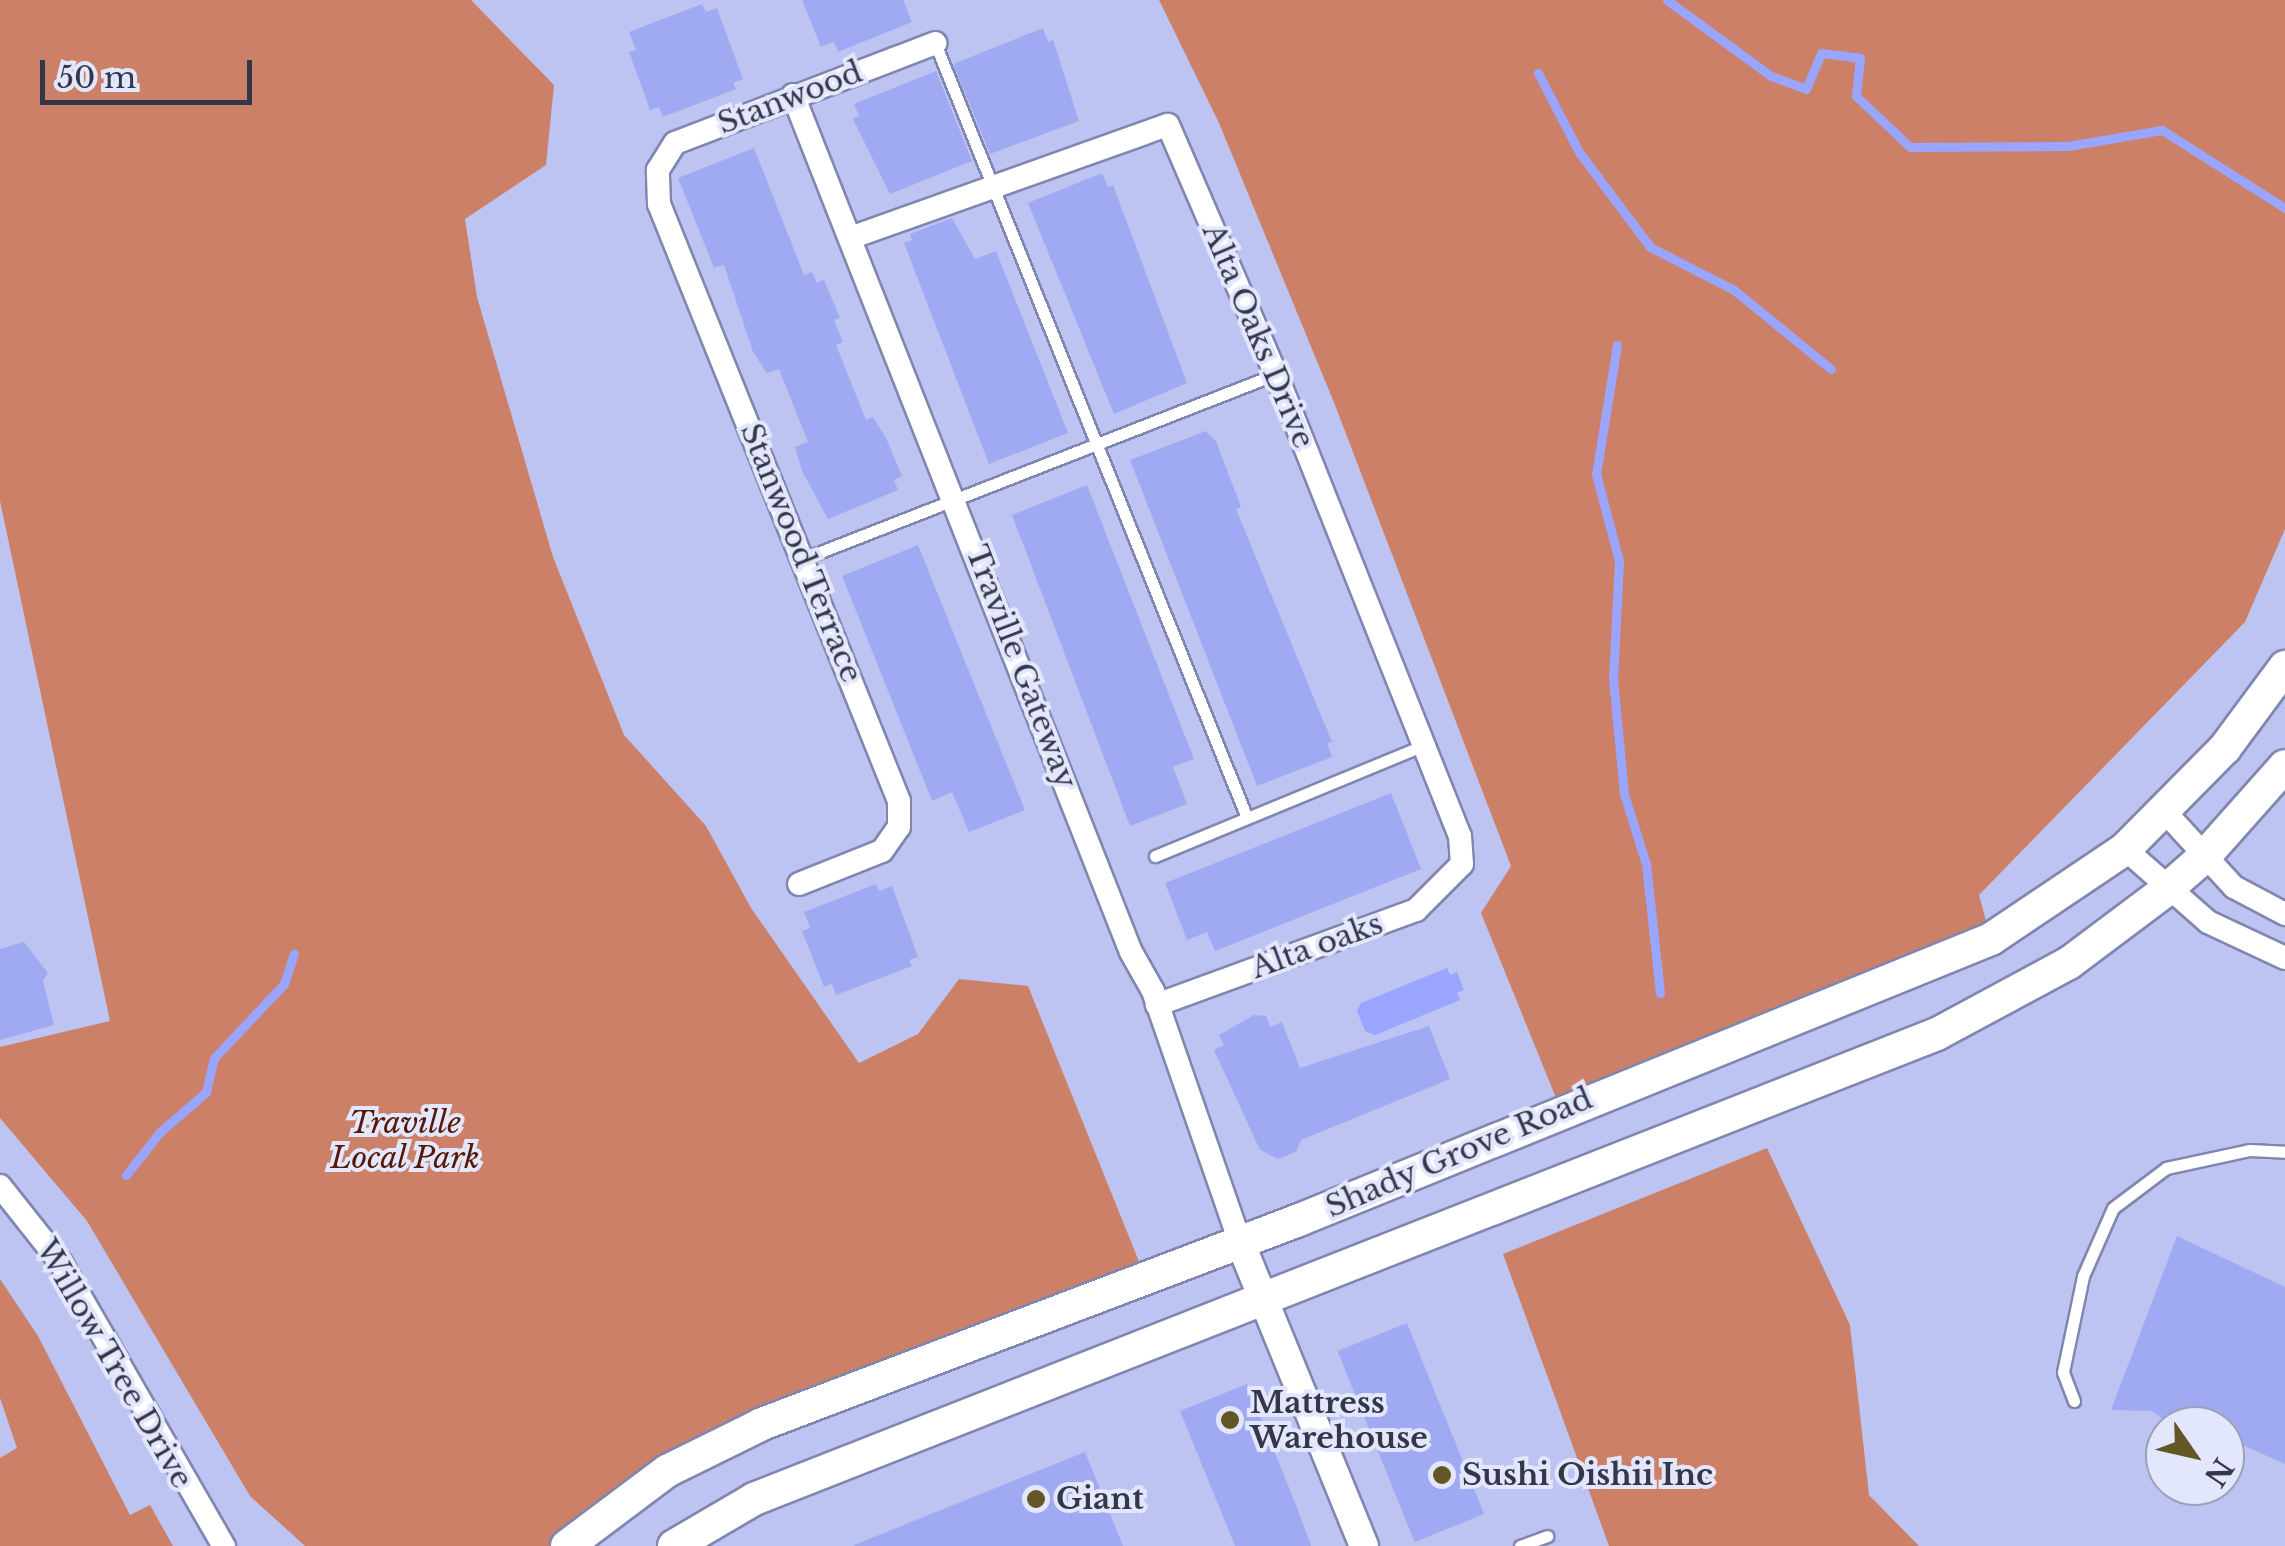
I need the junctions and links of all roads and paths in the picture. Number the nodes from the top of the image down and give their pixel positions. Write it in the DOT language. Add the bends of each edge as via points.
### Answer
graph roads {
  1 [pos="935,43"];
  2 [pos="792,95"];
  3 [pos="658,170"];
  4 [pos="991,182"];
  5 [pos="850,238"];
  6 [pos="1276,374"];
  7 [pos="1097,444"];
  8 [pos="954,499"];
  9 [pos="805,558"];
  10 [pos="2285,667"];
  11 [pos="1424,745"];
  12 [pos="2285,766"];
  13 [pos="2165,812"];
  14 [pos="1247,818"];
  15 [pos="2125,849"];
  16 [pos="1155,856"];
  17 [pos="2206,856"];
  18 [pos="1462,864"];
  19 [pos="799,884"];
  20 [pos="2166,891"];
  21 [pos="2285,914"];
  22 [pos="2285,958"];
  23 [pos="1157,1005"];
  24 [pos="2285,1152"];
  25 [pos="0,1186"];
  26 [pos="1240,1242"];
  27 [pos="1266,1296"];
  28 [pos="2074,1401"];
  29 [pos="1547,1536"];
  30 [pos="224,1546"];
  31 [pos="567,1546"];
  32 [pos="674,1546"];
  33 [pos="1364,1546"];
  34 [pos="1520,1546"];
  1 -- 2 [label="street, Stanwood"];
  1 -- 4 [label="lane"];
  2 -- 3 [label="street, Stanwood" via="675,143"];
  2 -- 5 [label="street, Traville Gateway"];
  3 -- 9 [label="street, Stanwood Terrace" via="659,204"];
  4 -- 5 [label="street, Alta Oaks Drive"];
  4 -- 6 [label="street, Alta Oaks Drive" via="1168,125"];
  4 -- 7 [label="lane"];
  5 -- 8 [label="street, Traville Gateway"];
  6 -- 7 [label="lane"];
  6 -- 11 [label="street, Alta Oaks Drive"];
  7 -- 8 [label="lane"];
  7 -- 14 [label="lane"];
  8 -- 9 [label="lane"];
  8 -- 23 [label="street, Traville Gateway"];
  9 -- 19 [label="street, Stanwood Terrace" via="899,801 899,827 882,851"];
  10 -- 13 [label="main road, Shady Grove Road" via="2225,748"];
  11 -- 14 [label="lane"];
  11 -- 18 [label="street, Alta Oaks Drive" via="1460,836"];
  12 -- 17 [label="main road, Shady Grove Road"];
  13 -- 15 [label="main road, Shady Grove Road"];
  13 -- 17 [label="street"];
  14 -- 16 [label="lane"];
  15 -- 20 [label="street"];
  15 -- 26 [label="main road, Shady Grove Road" via="1992,939"];
  17 -- 20 [label="main road, Shady Grove Road"];
  17 -- 21 [label="street" via="2234,887"];
  18 -- 23 [label="street, Alta oaks" via="1416,910"];
  20 -- 22 [label="street" via="2208,922"];
  20 -- 27 [label="main road, Shady Grove Road" via="2069,962 1936,1034"];
  23 -- 26 [label="street, Traville Gateway"];
  24 -- 28 [label="lane" via="2250,1150 2166,1168 2112,1208 2084,1276 2063,1372"];
  25 -- 30 [label="street, Willow Tree Drive" via="61,1264"];
  26 -- 27 [label="street"];
  26 -- 31 [label="main road, Shady Grove Road" via="762,1424 667,1471"];
  27 -- 32 [label="main road, Shady Grove Road" via="754,1500"];
  27 -- 33 [label="street"];
  29 -- 34 [label="lane"];
}
